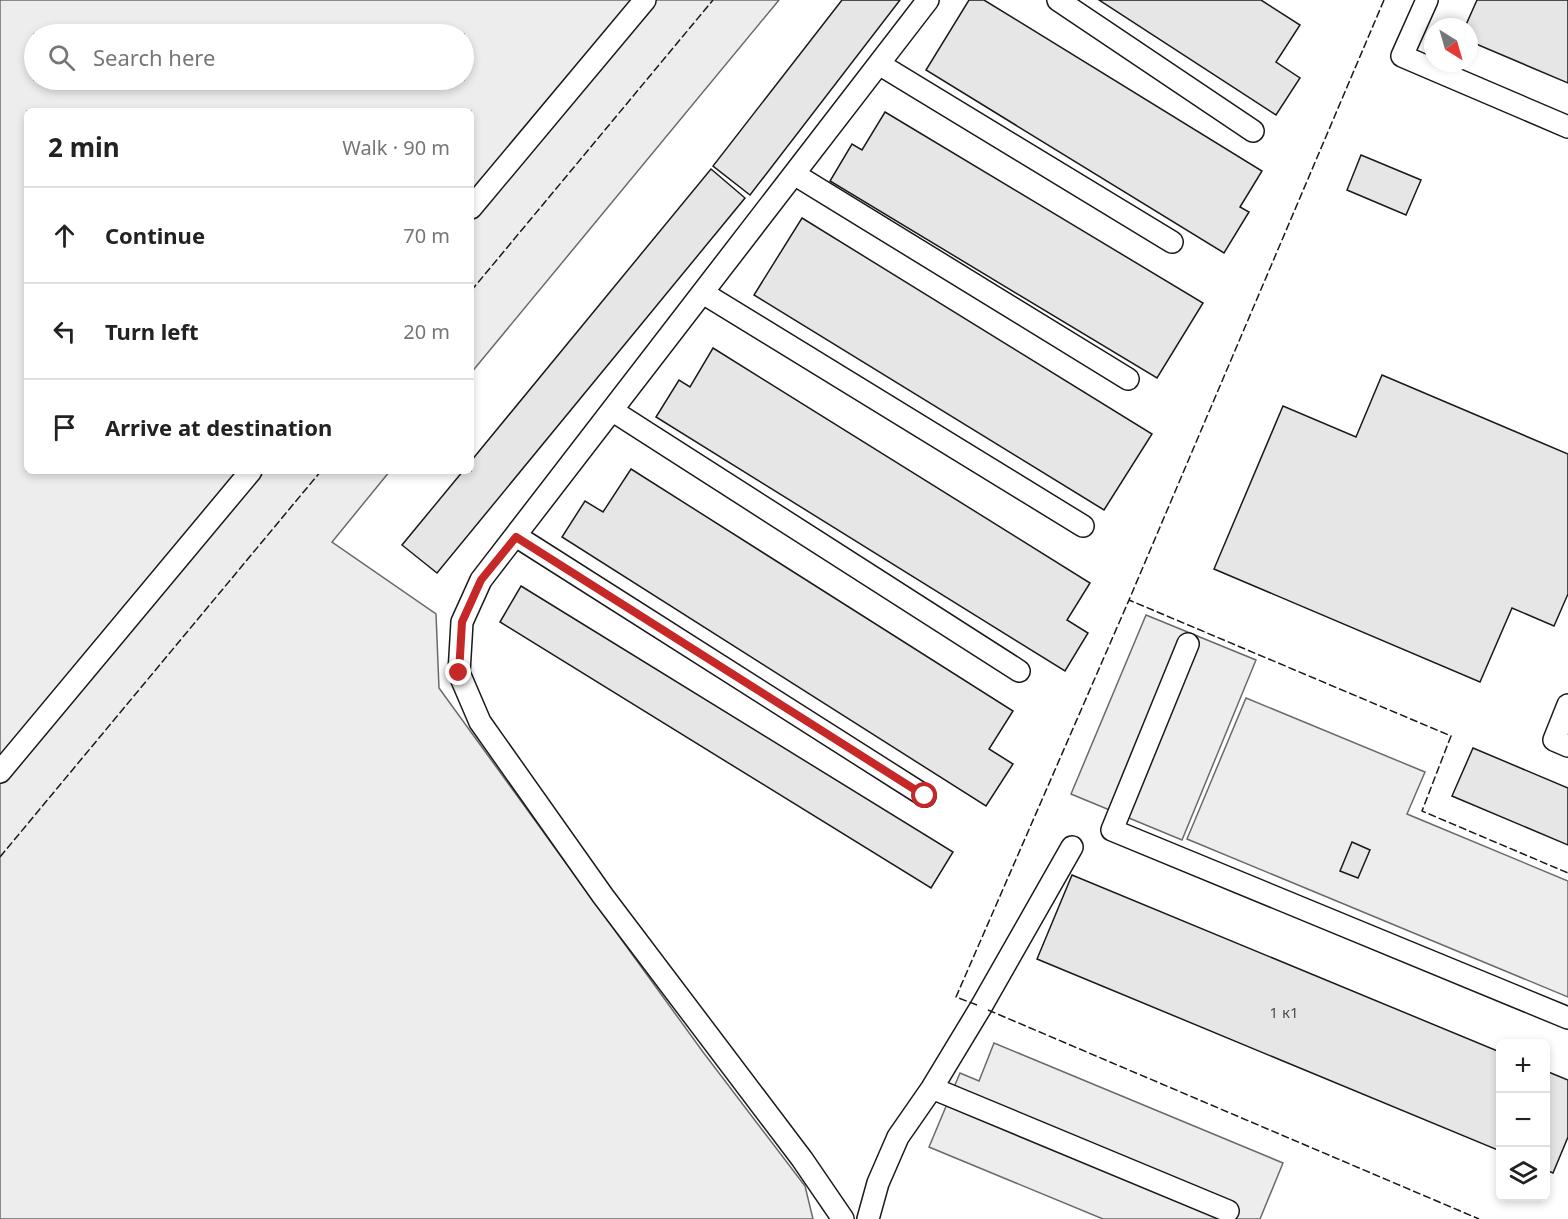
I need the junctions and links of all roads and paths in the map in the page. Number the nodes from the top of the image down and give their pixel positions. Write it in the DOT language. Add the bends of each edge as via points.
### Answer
graph roads {
  1 [pos="645,0"];
  2 [pos="928,0"];
  3 [pos="1058,0"];
  4 [pos="1427,0"];
  5 [pos="879,64"];
  6 [pos="1568,127"];
  7 [pos="1253,131"];
  8 [pos="794,174"];
  9 [pos="474,204"];
  10 [pos="1172,242"];
  11 [pos="703,293"];
  12 [pos="1128,379"];
  13 [pos="612,411"];
  14 [pos="248,474"];
  15 [pos="1083,526"];
  16 [pos="516,537"];
  17 [pos="1188,644"];
  18 [pos="1019,671"];
  19 [pos="1568,705"];
  20 [pos="1568,746"];
  21 [pos="0,772"];
  22 [pos="925,796"];
  23 [pos="1072,847"];
  24 [pos="1568,1018"];
  25 [pos="932,1088"];
  26 [pos="1228,1211"];
  27 [pos="843,1219"];
  28 [pos="868,1219"];
  1 -- 9 [label="lane"];
  2 -- 5 [label="lane"];
  3 -- 7 [label="lane"];
  4 -- 6 [label="lane" via="1402,56"];
  5 -- 8 [label="lane"];
  5 -- 10 [label="lane"];
  8 -- 11 [label="lane"];
  8 -- 12 [label="lane"];
  11 -- 13 [label="lane"];
  11 -- 15 [label="lane"];
  13 -- 16 [label="lane"];
  13 -- 18 [label="lane"];
  14 -- 21 [label="lane"];
  16 -- 22 [label="lane"];
  16 -- 27 [label="lane" via="481,580 462,622 459,673 480,722 603,896"];
  17 -- 24 [label="lane" via="1112,830"];
  19 -- 20 [label="lane" via="1554,740"];
  23 -- 25 [label="lane"];
  25 -- 26 [label="lane"];
  25 -- 28 [label="lane" via="898,1137"];
}
